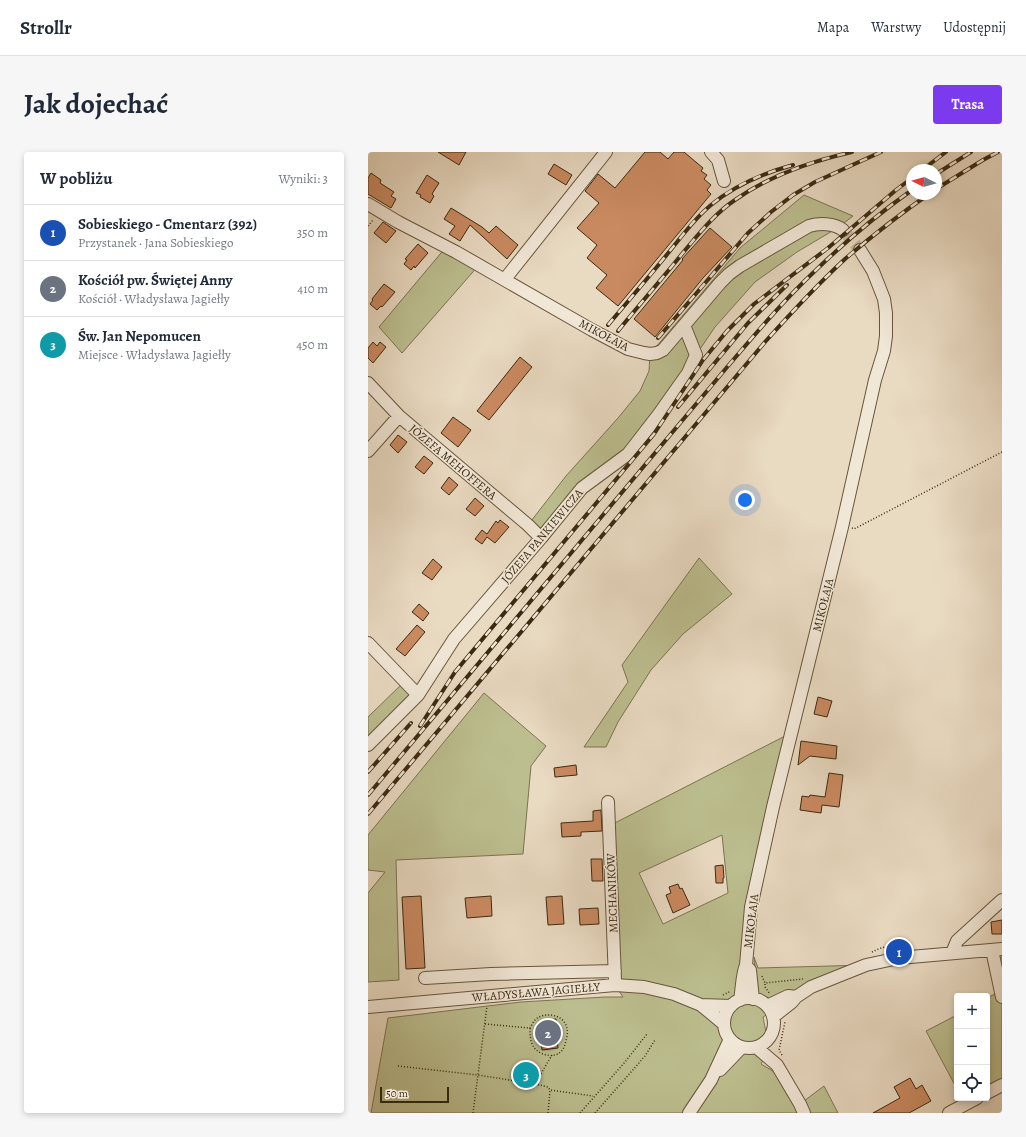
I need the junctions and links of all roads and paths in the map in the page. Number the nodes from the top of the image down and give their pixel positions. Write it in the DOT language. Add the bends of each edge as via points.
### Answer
graph roads {
  1 [pos="606,152"];
  2 [pos="711,152"];
  3 [pos="724,181"];
  4 [pos="368,204"];
  5 [pos="843,230"];
  6 [pos="860,250"];
  7 [pos="505,279"];
  8 [pos="684,326"];
  9 [pos="368,383"];
  10 [pos="399,416"];
  11 [pos="368,452"];
  12 [pos="1002,452"];
  13 [pos="842,527"];
  14 [pos="541,538"];
  15 [pos="368,643"];
  16 [pos="418,695"];
  17 [pos="368,745"];
  18 [pos="608,802"];
  19 [pos="1002,900"];
  20 [pos="997,949"];
  21 [pos="952,953"];
  22 [pos="746,965"];
  23 [pos="615,971"];
  24 [pos="760,971"];
  25 [pos="425,978"];
  26 [pos="802,979"];
  27 [pos="765,984"];
  28 [pos="616,985"];
  29 [pos="761,985"];
  30 [pos="796,997"];
  31 [pos="1002,997"];
  32 [pos="753,999"];
  33 [pos="769,1001"];
  34 [pos="487,1003"];
  35 [pos="735,1003"];
  36 [pos="701,1005"];
  37 [pos="368,1007"];
  38 [pos="773,1017"];
  39 [pos="786,1017"];
  40 [pos="485,1024"];
  41 [pos="724,1024"];
  42 [pos="530,1028"];
  43 [pos="647,1034"];
  44 [pos="770,1037"];
  45 [pos="655,1040"];
  46 [pos="730,1040"];
  47 [pos="742,1047"];
  48 [pos="756,1047"];
  49 [pos="552,1056"];
  50 [pos="780,1061"];
  51 [pos="398,1066"];
  52 [pos="478,1075"];
  53 [pos="711,1080"];
  54 [pos="535,1084"];
  55 [pos="1002,1085"];
  56 [pos="550,1090"];
  57 [pos="990,1091"];
  58 [pos="593,1096"];
  59 [pos="971,1101"];
  60 [pos="473,1113"];
  61 [pos="548,1113"];
  62 [pos="580,1113"];
  63 [pos="595,1113"];
  64 [pos="689,1113"];
  65 [pos="804,1113"];
  66 [pos="949,1113"];
  1 -- 7 [label="street"];
  2 -- 3 [label="street" via="718,160"];
  4 -- 7 [label="street, MIKOŁAJA"];
  5 -- 8 [label="street, MIKOŁAJA" via="825,224 809,226 740,266 720,283"];
  6 -- 13 [label="street, MIKOŁAJA" via="873,271 884,299 886,336"];
  7 -- 8 [label="street, MIKOŁAJA" via="592,330 636,352 650,354 663,350"];
  8 -- 14 [label="street, JÓZEFA PANKIEWICZA" via="696,355 688,373 628,454 582,488"];
  9 -- 10 [label="street, JÓZEFA MEHOFFERA"];
  10 -- 11 [label="street"];
  10 -- 14 [label="street, JÓZEFA MEHOFFERA"];
  12 -- 13 [label="path" via="854,529"];
  13 -- 22 [label="street, MIKOŁAJA" via="771,814 751,907"];
  14 -- 16 [label="street, JÓZEFA PANKIEWICZA" via="454,638"];
  15 -- 16 [label="street"];
  16 -- 17 [label="street, JÓZEFA PANKIEWICZA"];
  18 -- 23 [label="street, MECHANIKÓW"];
  19 -- 21 [label="street" via="957,941"];
  20 -- 21 [label="street"];
  20 -- 31 [label="street" via="993,973"];
  21 -- 30 [label="street" via="899,958 866,965 811,987"];
  22 -- 32 [label="street, MIKOŁAJA" via="750,970"];
  22 -- 35 [label="street, MIKOŁAJA" via="743,987"];
  23 -- 25 [label="street"];
  23 -- 28 [label="street, MECHANIKÓW"];
  24 -- 27 [label="path"];
  26 -- 27 [label="path"];
  27 -- 29 [label="path"];
  27 -- 33 [label="path"];
  28 -- 36 [label="street, WŁADYSŁAWA JAGIEŁŁY" via="661,991"];
  28 -- 37 [label="street, WŁADYSŁAWA JAGIEŁŁY"];
  30 -- 33 [label="street" via="788,996"];
  30 -- 38 [label="street"];
  32 -- 33 [label="street"];
  32 -- 35 [label="street" via="746,998"];
  33 -- 38 [label="street"];
  34 -- 40 [label="path"];
  35 -- 36 [label="street, WŁADYSŁAWA JAGIEŁŁY"];
  35 -- 41 [label="street" via="727,1012"];
  36 -- 41 [label="street, WŁADYSŁAWA JAGIEŁŁY"];
  38 -- 44 [label="street" via="774,1024"];
  39 -- 50 [label="path" via="779,1050"];
  40 -- 42 [label="path"];
  40 -- 52 [label="path"];
  41 -- 46 [label="street"];
  42 -- 49 [label="path" via="533,1047"];
  42 -- 49 [label="path" via="535,1021 548,1014 564,1021 567,1028 564,1048"];
  43 -- 62 [label="path"];
  44 -- 48 [label="street"];
  44 -- 50 [label="street"];
  45 -- 63 [label="path" via="646,1056"];
  46 -- 47 [label="street"];
  46 -- 53 [label="street"];
  47 -- 48 [label="street"];
  47 -- 53 [label="street"];
  48 -- 50 [label="street"];
  49 -- 54 [label="path"];
  50 -- 65 [label="street"];
  51 -- 52 [label="path"];
  52 -- 54 [label="path"];
  52 -- 60 [label="path"];
  53 -- 64 [label="street"];
  54 -- 56 [label="path" via="548,1086"];
  55 -- 57 [label="street"];
  56 -- 58 [label="path"];
  56 -- 61 [label="path"];
  59 -- 66 [label="street"];
}
